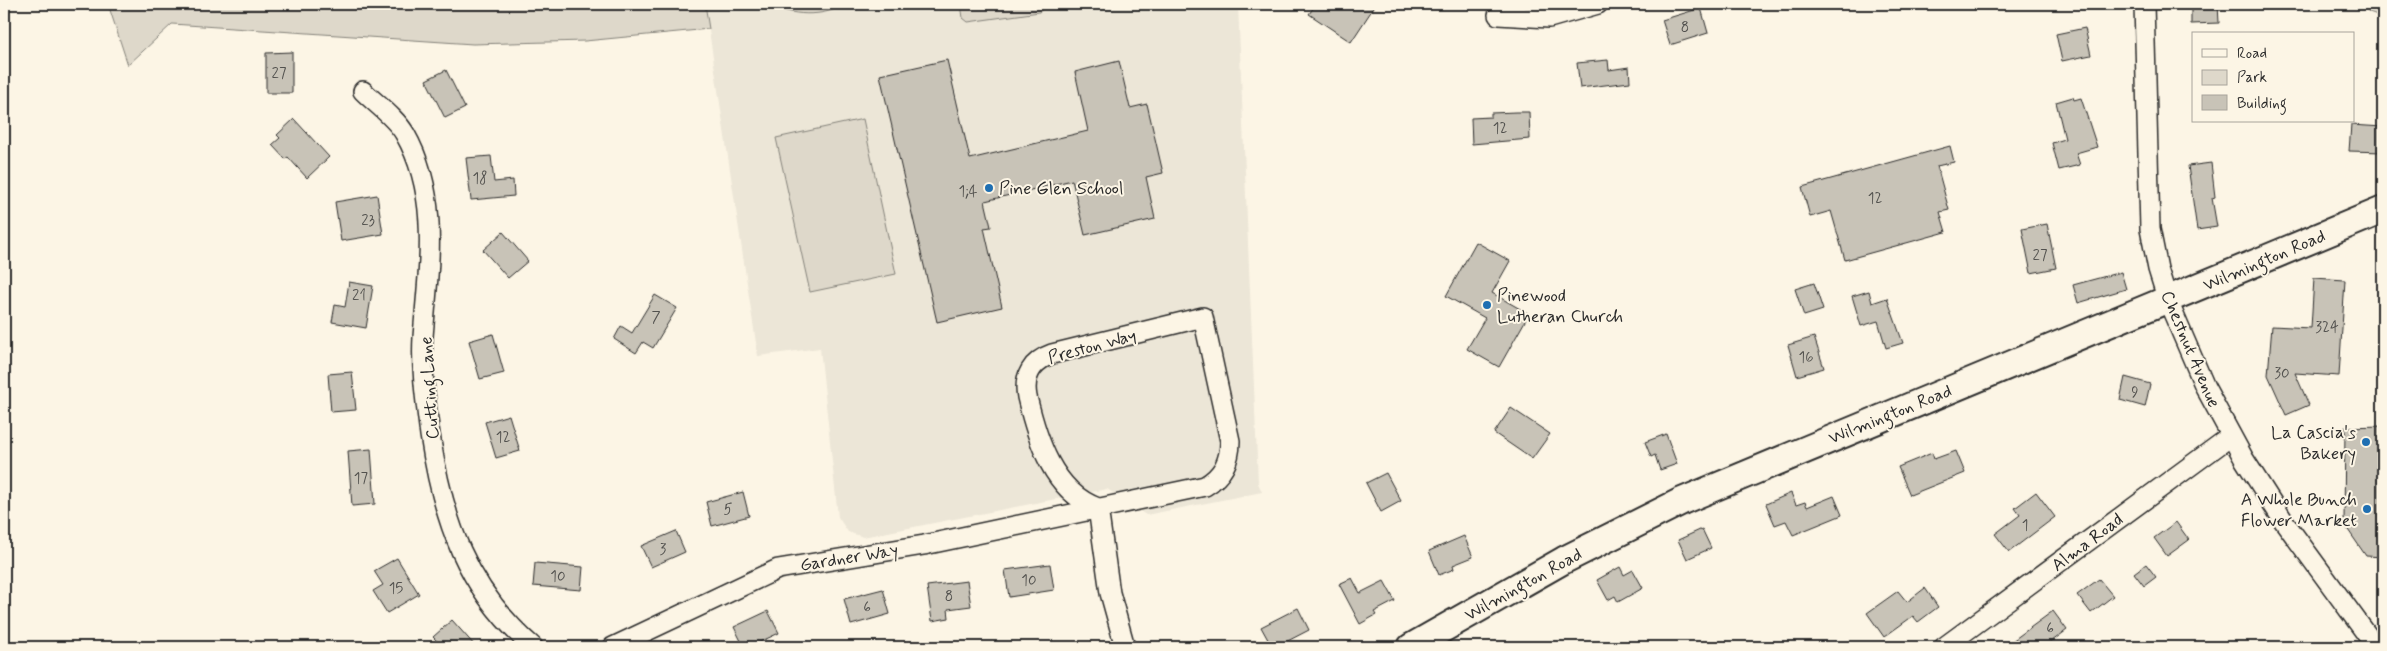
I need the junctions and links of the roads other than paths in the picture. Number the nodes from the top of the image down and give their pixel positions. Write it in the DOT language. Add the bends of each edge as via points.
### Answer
graph roads {
  1 [pos="1598,4"];
  2 [pos="2144,4"];
  3 [pos="1498,15"];
  4 [pos="363,91"];
  5 [pos="2383,210"];
  6 [pos="2168,300"];
  7 [pos="1203,317"];
  8 [pos="2231,436"];
  9 [pos="1098,508"];
  10 [pos="533,647"];
  11 [pos="613,647"];
  12 [pos="1125,647"];
  13 [pos="1411,647"];
  14 [pos="1944,647"];
  15 [pos="2376,647"];
  1 -- 3 [label="street" via="1546,18"];
  2 -- 6 [label="street, Chestnut Avenue" via="2150,228"];
  4 -- 10 [label="street, Cutting Lane" via="404,133 418,163 427,194 430,236 423,369 433,453 451,528 468,567 489,600"];
  5 -- 6 [label="main road, Wilmington Road"];
  6 -- 8 [label="street, Chestnut Avenue" via="2205,387"];
  6 -- 13 [label="main road, Wilmington Road" via="1675,505 1564,560"];
  7 -- 9 [label="street, Gardner Way" via="1230,441 1226,465 1215,479 1199,488"];
  7 -- 9 [label="street, Preston Way" via="1052,354 1038,361 1028,374 1027,396 1045,455 1071,490"];
  8 -- 14 [label="street, Alma Road"];
  8 -- 15 [label="street, Chestnut Avenue" via="2283,520"];
  9 -- 11 [label="street, Gardner Way" via="924,545 778,569"];
  9 -- 12 [label="street" via="1110,593"];
}
